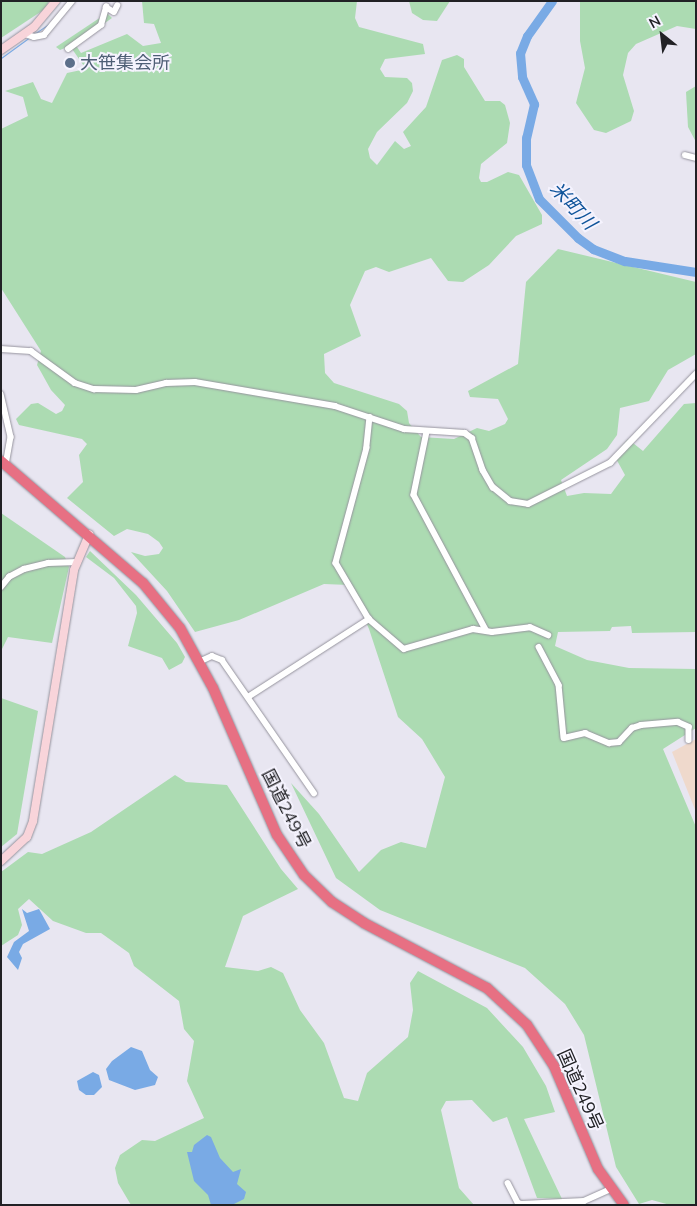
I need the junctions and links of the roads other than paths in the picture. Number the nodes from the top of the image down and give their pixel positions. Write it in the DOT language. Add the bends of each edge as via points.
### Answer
graph roads {
  1 [pos="56,1"];
  2 [pos="72,1"];
  3 [pos="117,6"];
  4 [pos="26,34"];
  5 [pos="2,49"];
  6 [pos="68,49"];
  7 [pos="685,155"];
  8 [pos="696,158"];
  9 [pos="1,349"];
  10 [pos="696,374"];
  11 [pos="1,394"];
  12 [pos="370,417"];
  13 [pos="427,432"];
  14 [pos="3,462"];
  15 [pos="89,534"];
  16 [pos="78,562"];
  17 [pos="1,587"];
  18 [pos="369,620"];
  19 [pos="486,630"];
  20 [pos="548,635"];
  21 [pos="539,647"];
  22 [pos="199,662"];
  23 [pos="248,697"];
  24 [pos="689,740"];
  25 [pos="314,793"];
  26 [pos="1,862"];
  27 [pos="508,1183"];
  28 [pos="611,1189"];
  29 [pos="624,1205"];
  1 -- 4 [label="street" via="46,16"];
  2 -- 4 [label="street" via="44,35 34,37"];
  3 -- 6 [label="street" via="114,12 106,8 100,25"];
  4 -- 5 [label="street"];
  7 -- 8 [label="street"];
  9 -- 12 [label="street" via="31,351 75,383 94,389 136,390 166,383 196,382 334,406"];
  10 -- 13 [label="street" via="610,463 528,504 510,501 493,487 472,438 465,433"];
  11 -- 14 [label="street" via="11,437"];
  12 -- 13 [label="street" via="404,429"];
  12 -- 18 [label="street" via="367,448 336,563"];
  13 -- 19 [label="street" via="414,494"];
  14 -- 15 [label="highway, 国道249号"];
  15 -- 16 [label="street"];
  15 -- 22 [label="highway, 国道249号" via="158,600"];
  16 -- 17 [label="street" via="48,562 24,569 9,577"];
  16 -- 26 [label="street" via="32,820 27,838"];
  18 -- 19 [label="street" via="404,650 453,632"];
  18 -- 23 [label="street"];
  19 -- 20 [label="street" via="530,627"];
  21 -- 24 [label="street" via="559,685 564,738 585,733 609,743 619,742 632,728 678,722 689,727"];
  22 -- 23 [label="street" via="212,656 222,660"];
  22 -- 28 [label="highway, 国道249号" via="277,835 304,875 348,912 479,982 516,1013 546,1052 591,1156"];
  23 -- 25 [label="street"];
  27 -- 28 [label="street" via="518,1203 522,1204 584,1201"];
  28 -- 29 [label="highway, 国道249号"];
}
